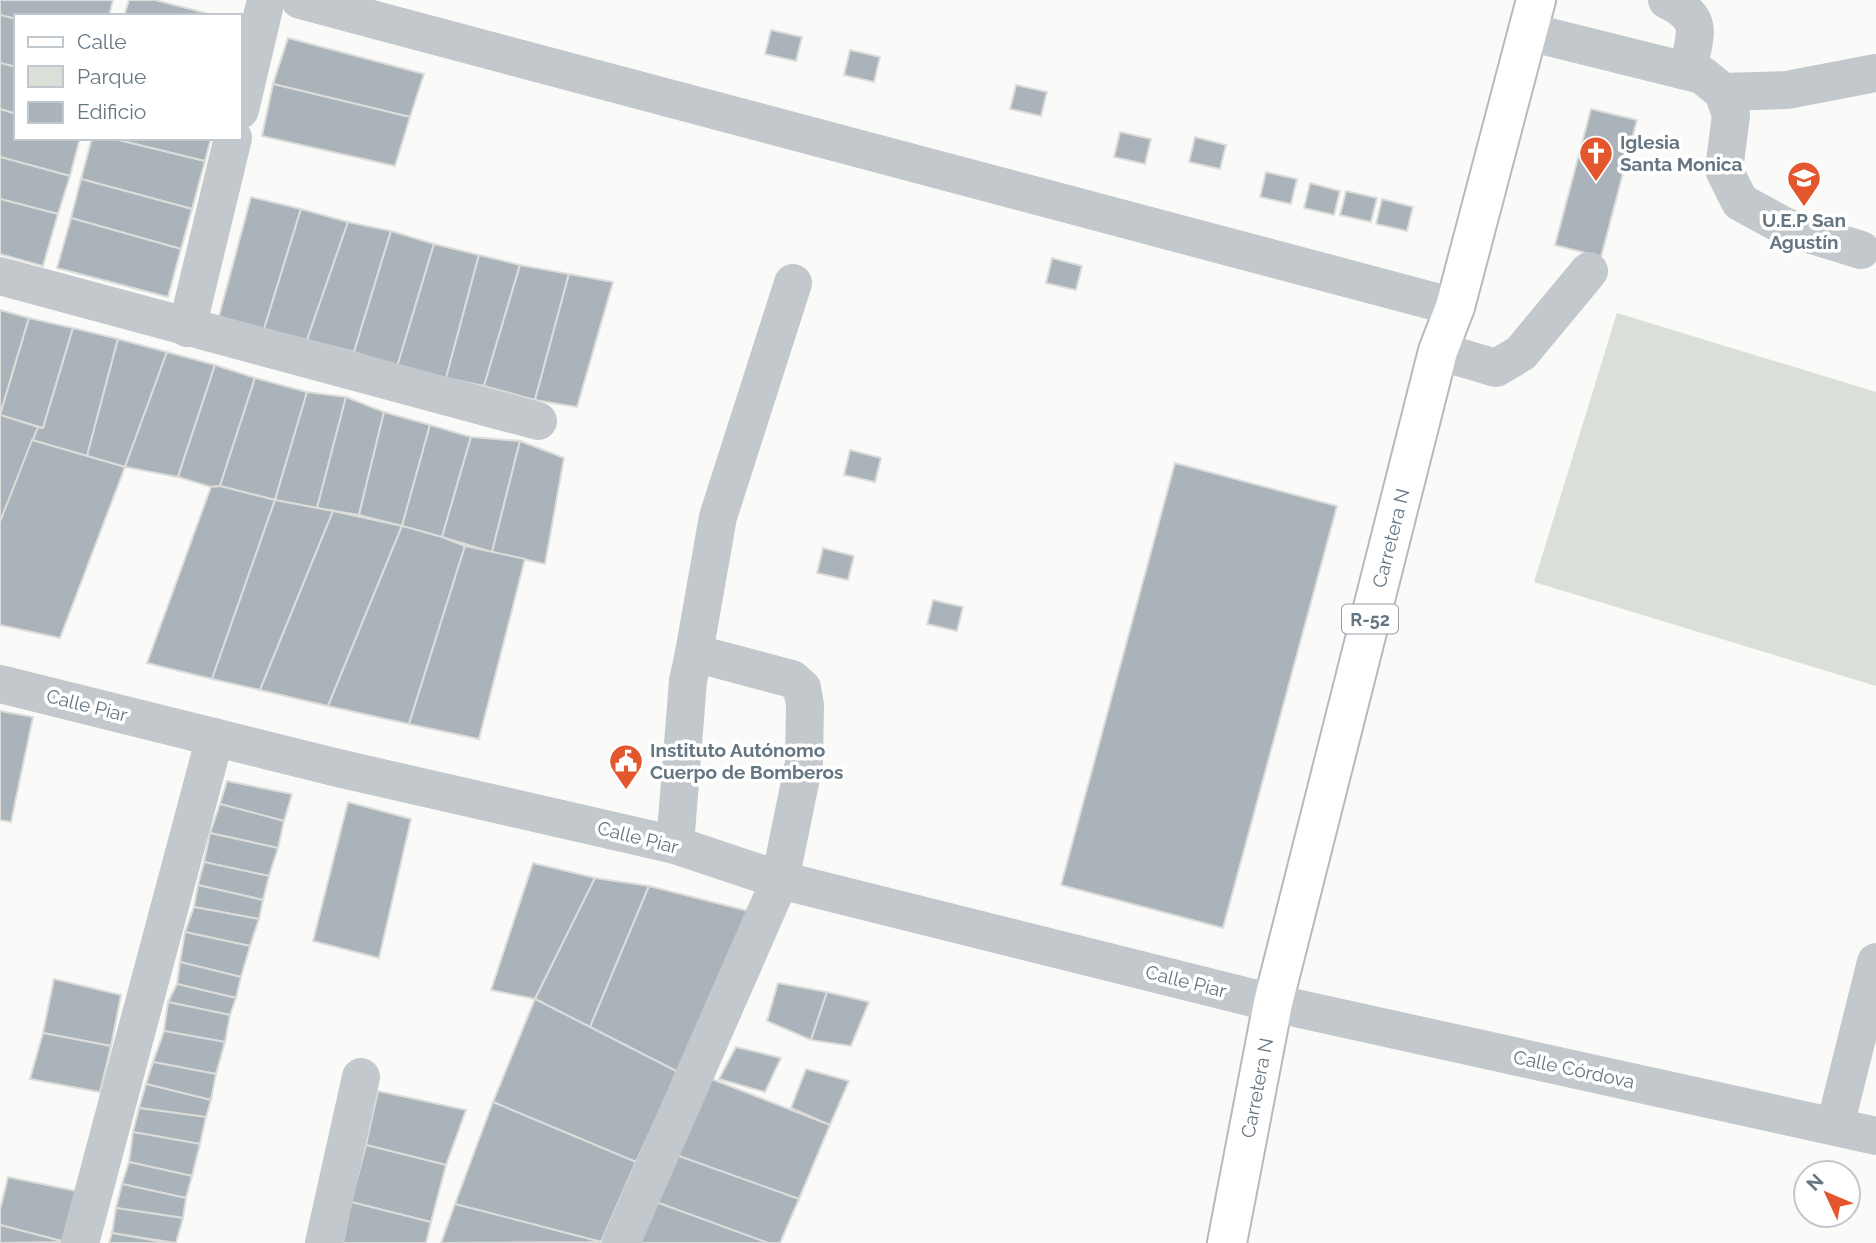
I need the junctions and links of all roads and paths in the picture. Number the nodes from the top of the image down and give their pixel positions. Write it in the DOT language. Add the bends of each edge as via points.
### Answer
graph roads {
  1 [pos="267,0"];
  2 [pos="300,0"];
  3 [pos="1667,0"];
  4 [pos="1533,16"];
  5 [pos="1688,71"];
  6 [pos="1876,73"];
  7 [pos="1723,92"];
  8 [pos="242,102"];
  9 [pos="233,140"];
  10 [pos="1861,250"];
  11 [pos="1589,271"];
  12 [pos="0,276"];
  13 [pos="793,283"];
  14 [pos="1455,307"];
  15 [pos="187,328"];
  16 [pos="1438,351"];
  17 [pos="538,421"];
  18 [pos="694,653"];
  19 [pos="0,684"];
  20 [pos="215,737"];
  21 [pos="675,845"];
  22 [pos="780,880"];
  23 [pos="1876,962"];
  24 [pos="1273,1003"];
  25 [pos="361,1077"];
  26 [pos="1835,1126"];
  27 [pos="1876,1136"];
  28 [pos="80,1243"];
  29 [pos="324,1243"];
  30 [pos="621,1243"];
  31 [pos="1227,1243"];
  1 -- 8 [label="street"];
  2 -- 14 [label="street"];
  3 -- 5 [label="street" via="1692,16 1696,25"];
  4 -- 5 [label="street"];
  4 -- 14 [label="main road, Carretera N / R-52"];
  5 -- 7 [label="street" via="1702,75"];
  6 -- 7 [label="street" via="1787,90"];
  7 -- 10 [label="street" via="1731,115 1724,170 1740,202 1786,226"];
  9 -- 15 [label="street"];
  11 -- 16 [label="street" via="1521,353 1496,368"];
  12 -- 15 [label="street"];
  13 -- 18 [label="street" via="718,517"];
  14 -- 16 [label="main road, Carretera N / R-52"];
  15 -- 17 [label="street"];
  16 -- 24 [label="main road, Carretera N / R-52"];
  18 -- 21 [label="street"];
  18 -- 22 [label="street" via="792,679 802,688 804,763"];
  19 -- 20 [label="street, Calle Piar"];
  20 -- 21 [label="street, Calle Piar"];
  20 -- 28 [label="street"];
  21 -- 22 [label="street, Calle Piar"];
  22 -- 24 [label="street, Calle Piar"];
  22 -- 30 [label="street"];
  23 -- 26 [label="street"];
  24 -- 26 [label="street, Calle Córdova"];
  24 -- 31 [label="main road, Carretera N / R-52"];
  25 -- 29 [label="street"];
  26 -- 27 [label="street, Calle Córdova"];
}
